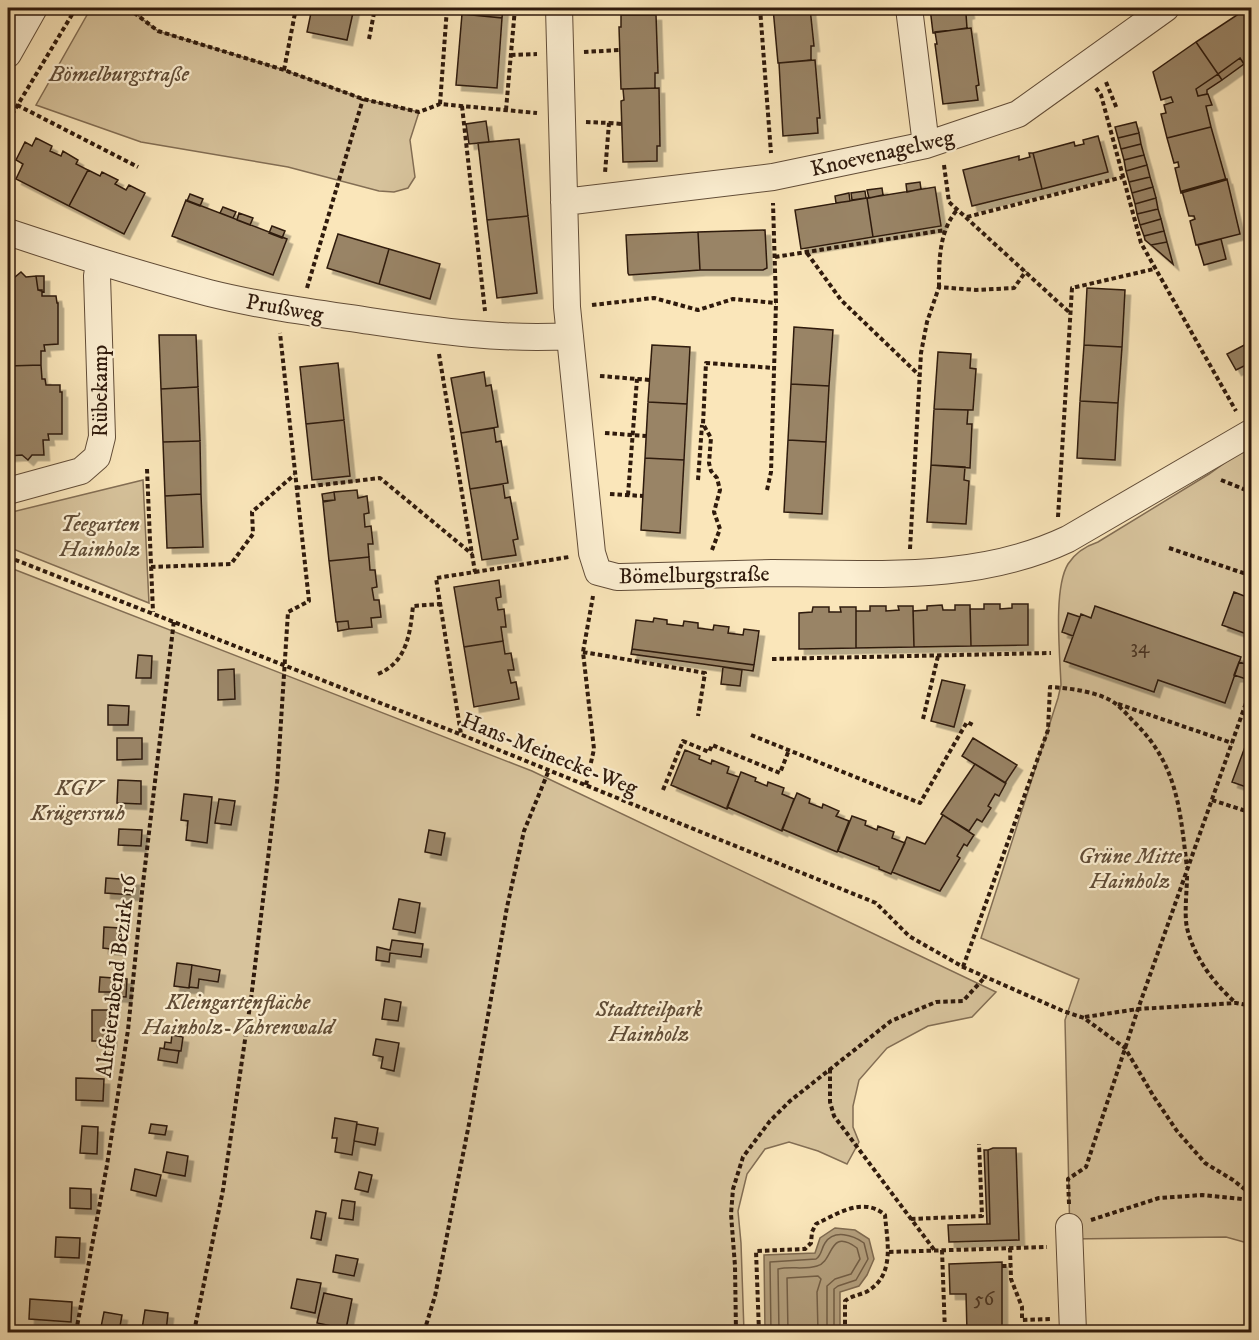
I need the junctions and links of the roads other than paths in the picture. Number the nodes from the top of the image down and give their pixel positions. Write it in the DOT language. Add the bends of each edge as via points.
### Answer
graph roads {
  1 [pos="34,8"];
  2 [pos="559,8"];
  3 [pos="909,8"];
  4 [pos="1166,8"];
  5 [pos="8,54"];
  6 [pos="934,143"];
  7 [pos="564,202"];
  8 [pos="8,232"];
  9 [pos="99,263"];
  10 [pos="570,336"];
  11 [pos="1250,432"];
  12 [pos="8,490"];
  13 [pos="1070,1237"];
  14 [pos="1073,1325"];
  1 -- 5 [label="street"];
  2 -- 7 [label="street, Bömelburgstraße"];
  3 -- 6 [label="street"];
  4 -- 6 [label="street, Knoevenagelweg" via="1086,72 1018,114"];
  6 -- 7 [label="street, Knoevenagelweg" via="772,177"];
  7 -- 10 [label="street, Bömelburgstraße"];
  8 -- 9 [label="street, Prußweg"];
  9 -- 10 [label="street, Prußweg" via="210,293 301,311 438,332 529,338"];
  9 -- 12 [label="street, Rübekamp" via="102,437 97,458 81,471"];
  10 -- 11 [label="street, Bömelburgstraße" via="595,562 617,578 909,574 973,568 1046,549 1068,539"];
  13 -- 14 [label="street"];
}
